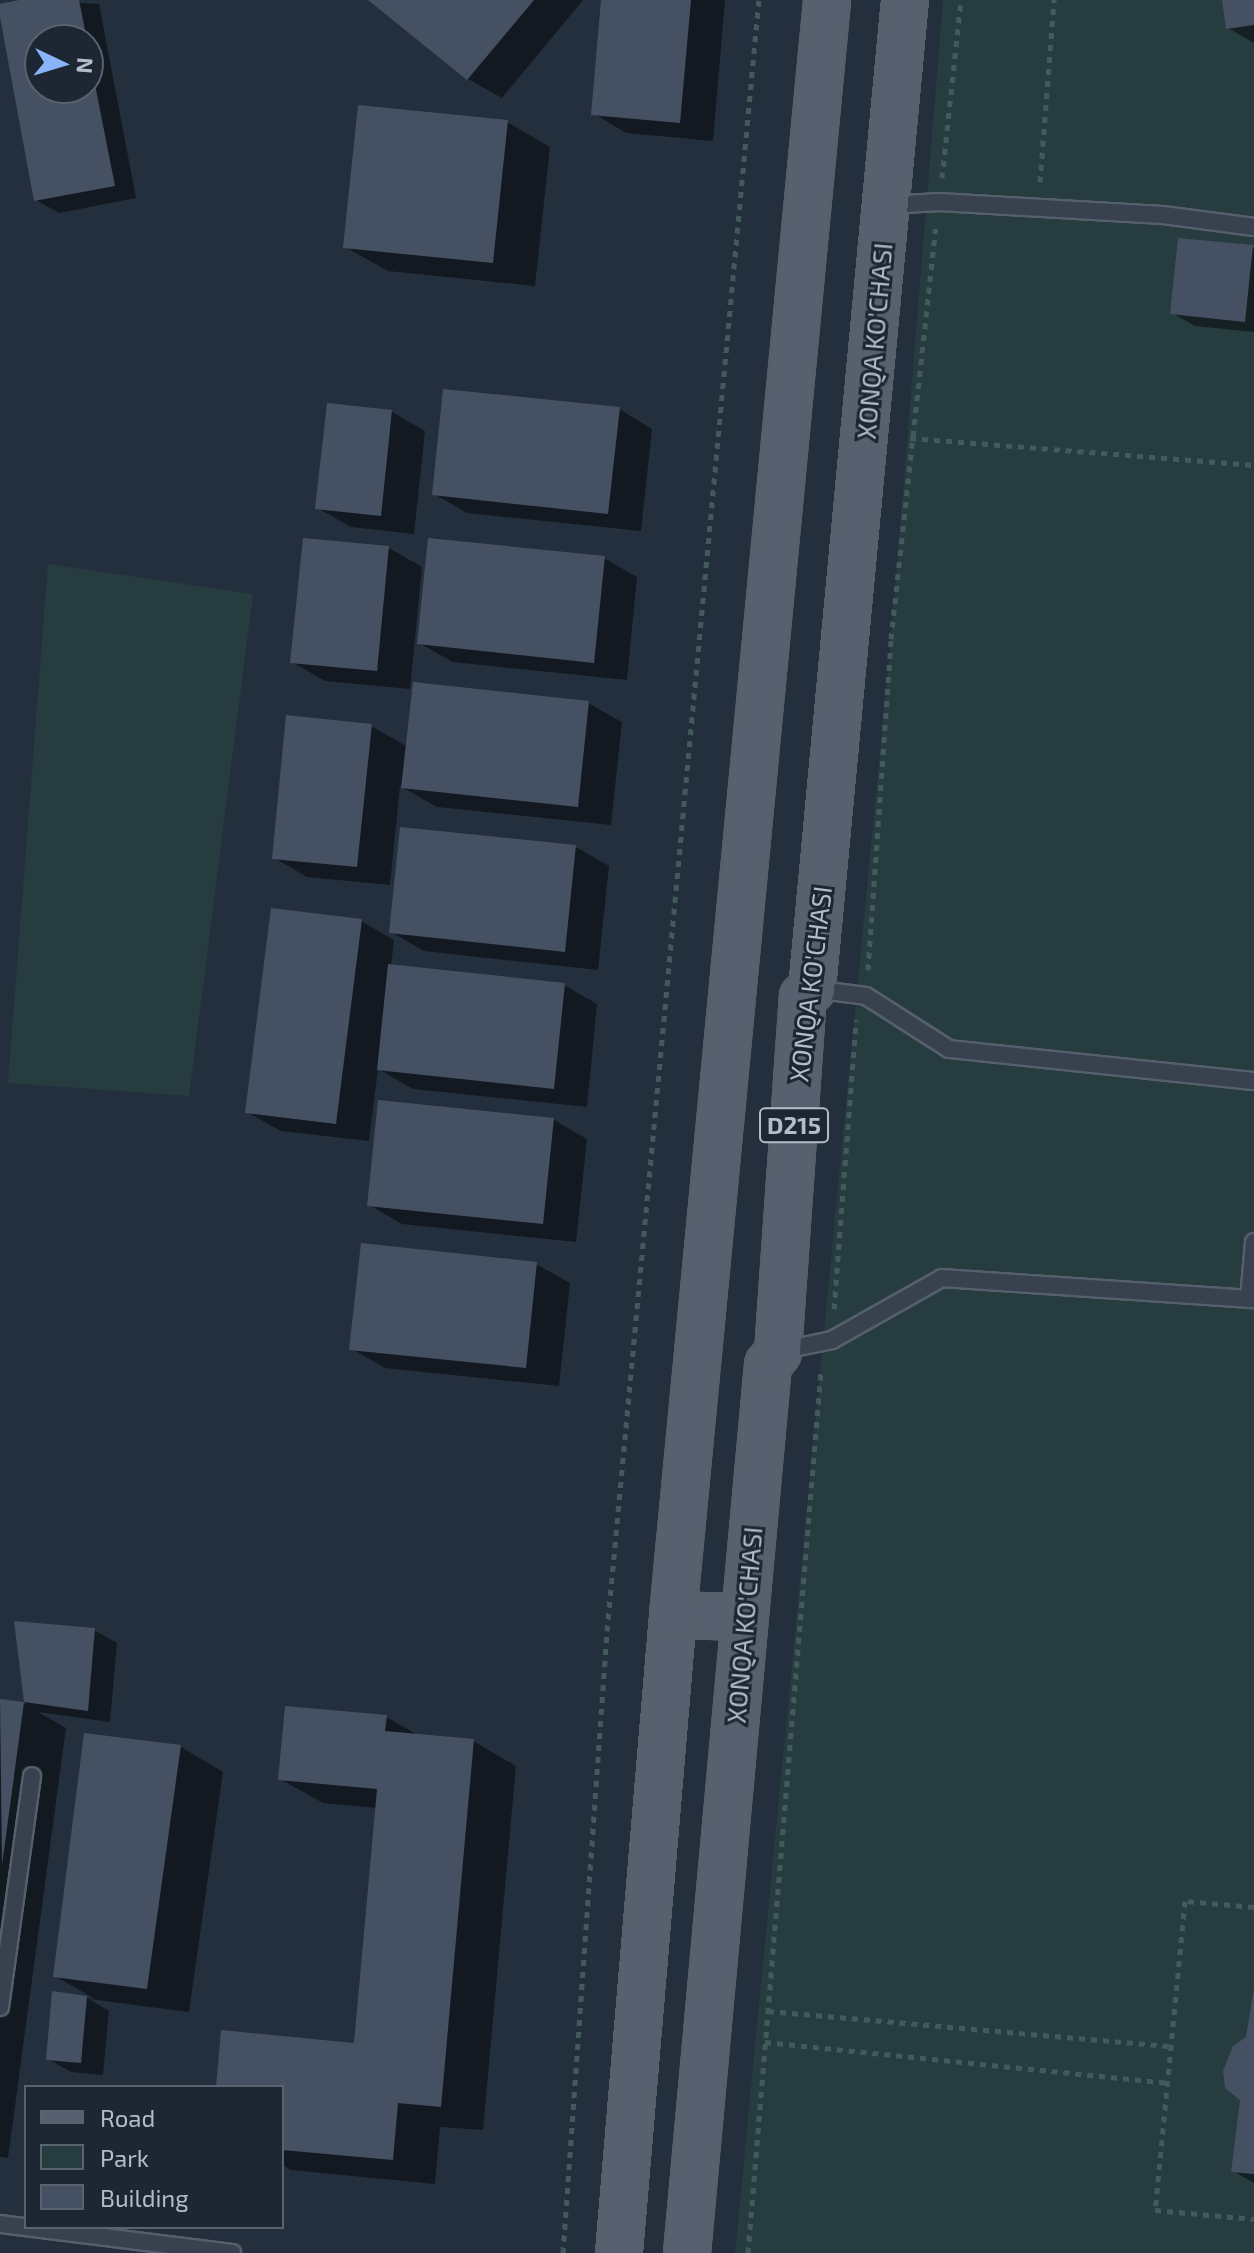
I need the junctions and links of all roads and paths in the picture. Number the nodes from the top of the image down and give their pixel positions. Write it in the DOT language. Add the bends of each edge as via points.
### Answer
graph roads {
  1 [pos="759,0"];
  2 [pos="827,0"];
  3 [pos="905,0"];
  4 [pos="961,0"];
  5 [pos="1054,0"];
  6 [pos="939,202"];
  7 [pos="888,205"];
  8 [pos="1038,208"];
  9 [pos="1254,227"];
  10 [pos="910,438"];
  11 [pos="1254,465"];
  12 [pos="812,989"];
  13 [pos="866,996"];
  14 [pos="1254,1081"];
  15 [pos="1254,1242"];
  16 [pos="1252,1299"];
  17 [pos="832,1340"];
  18 [pos="778,1352"];
  19 [pos="673,1615"];
  20 [pos="745,1617"];
  21 [pos="32,1776"];
  22 [pos="1254,1907"];
  23 [pos="0,2007"];
  24 [pos="768,2011"];
  25 [pos="765,2042"];
  26 [pos="1171,2046"];
  27 [pos="1167,2083"];
  28 [pos="1254,2219"];
  29 [pos="0,2224"];
  30 [pos="24,2227"];
  31 [pos="40,2229"];
  32 [pos="232,2253"];
  33 [pos="563,2253"];
  34 [pos="619,2253"];
  35 [pos="687,2253"];
  36 [pos="748,2253"];
  1 -- 33 [label="path" via="607,1631"];
  2 -- 19 [label="main road, D215"];
  3 -- 7 [label="main road, XONQA KO'CHASI / D215"];
  4 -- 6 [label="path"];
  5 -- 8 [label="path"];
  6 -- 7 [label="lane"];
  6 -- 8 [label="lane"];
  6 -- 10 [label="path"];
  7 -- 12 [label="main road, XONQA KO'CHASI / D215"];
  8 -- 9 [label="lane"];
  10 -- 11 [label="path"];
  10 -- 13 [label="path"];
  12 -- 13 [label="lane"];
  12 -- 18 [label="main road, XONQA KO'CHASI / D215" via="803,997"];
  13 -- 14 [label="lane" via="949,1049"];
  13 -- 17 [label="path" via="858,1002"];
  15 -- 16 [label="lane"];
  16 -- 17 [label="lane" via="942,1278"];
  17 -- 18 [label="lane"];
  17 -- 24 [label="path" via="823,1348"];
  18 -- 20 [label="main road, XONQA KO'CHASI / D215" via="768,1365"];
  19 -- 20 [label="main road"];
  19 -- 34 [label="main road, D215"];
  20 -- 35 [label="main road, XONQA KO'CHASI / D215"];
  21 -- 23 [label="lane"];
  22 -- 26 [label="path" via="1185,1901"];
  24 -- 25 [label="path"];
  24 -- 26 [label="path"];
  25 -- 27 [label="path"];
  25 -- 36 [label="path"];
  26 -- 27 [label="path"];
  27 -- 28 [label="path" via="1155,2210"];
  29 -- 30 [label="lane"];
  31 -- 32 [label="lane"];
}
